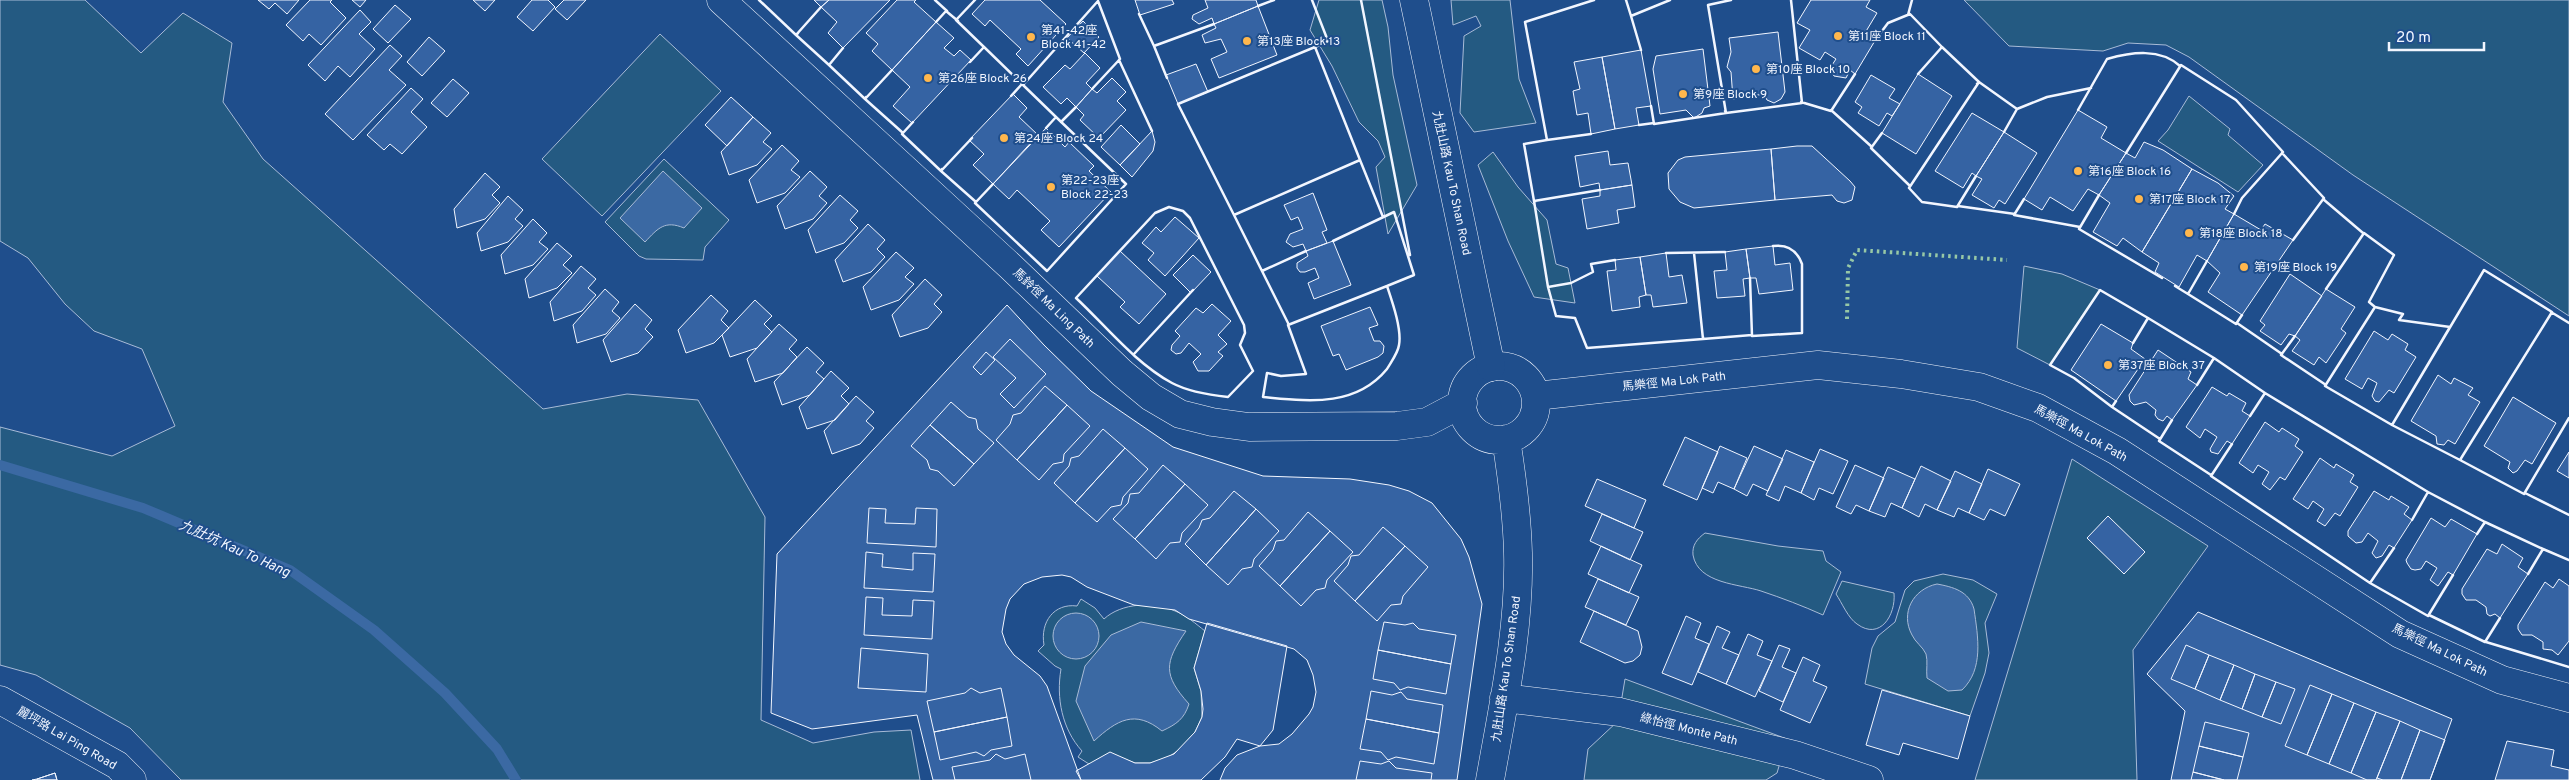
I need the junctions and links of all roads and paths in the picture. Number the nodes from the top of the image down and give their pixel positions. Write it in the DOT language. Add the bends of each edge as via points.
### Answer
graph roads {
  1 [pos="721,0"];
  2 [pos="1414,0"];
  3 [pos="1491,367"];
  4 [pos="1536,396"];
  5 [pos="1462,403"];
  6 [pos="1506,439"];
  7 [pos="1504,698"];
  8 [pos="2569,698"];
  9 [pos="0,700"];
  10 [pos="132,780"];
  11 [pos="1490,780"];
  12 [pos="1869,780"];
  1 -- 5 [label="street, 馬鈴徑 Ma Ling Path" via="1122,373 1151,397 1180,414 1249,427 1397,426 1427,422"];
  2 -- 3 [label="street, 九肚山路 Kau To Shan Road"];
  3 -- 4 [label="street" via="1503,366 1524,376"];
  3 -- 5 [label="street" via="1470,380"];
  4 -- 6 [label="street" via="1536,408 1526,429"];
  4 -- 8 [label="street, 馬樂徑 Ma Lok Path" via="1818,365 1979,387 2038,408 2117,451 2400,634 2502,680"];
  5 -- 6 [label="street" via="1465,416 1481,435"];
  6 -- 7 [label="street, 九肚山路 Kau To Shan Road" via="1516,502 1518,554 1517,608"];
  7 -- 11 [label="street, 九肚山路 Kau To Shan Road"];
  7 -- 12 [label="street, 綠怡徑 Monte Path" via="1620,712 1795,755"];
  9 -- 10 [label="street, 麗坪路 Lai Ping Road" via="117,765"];
}
